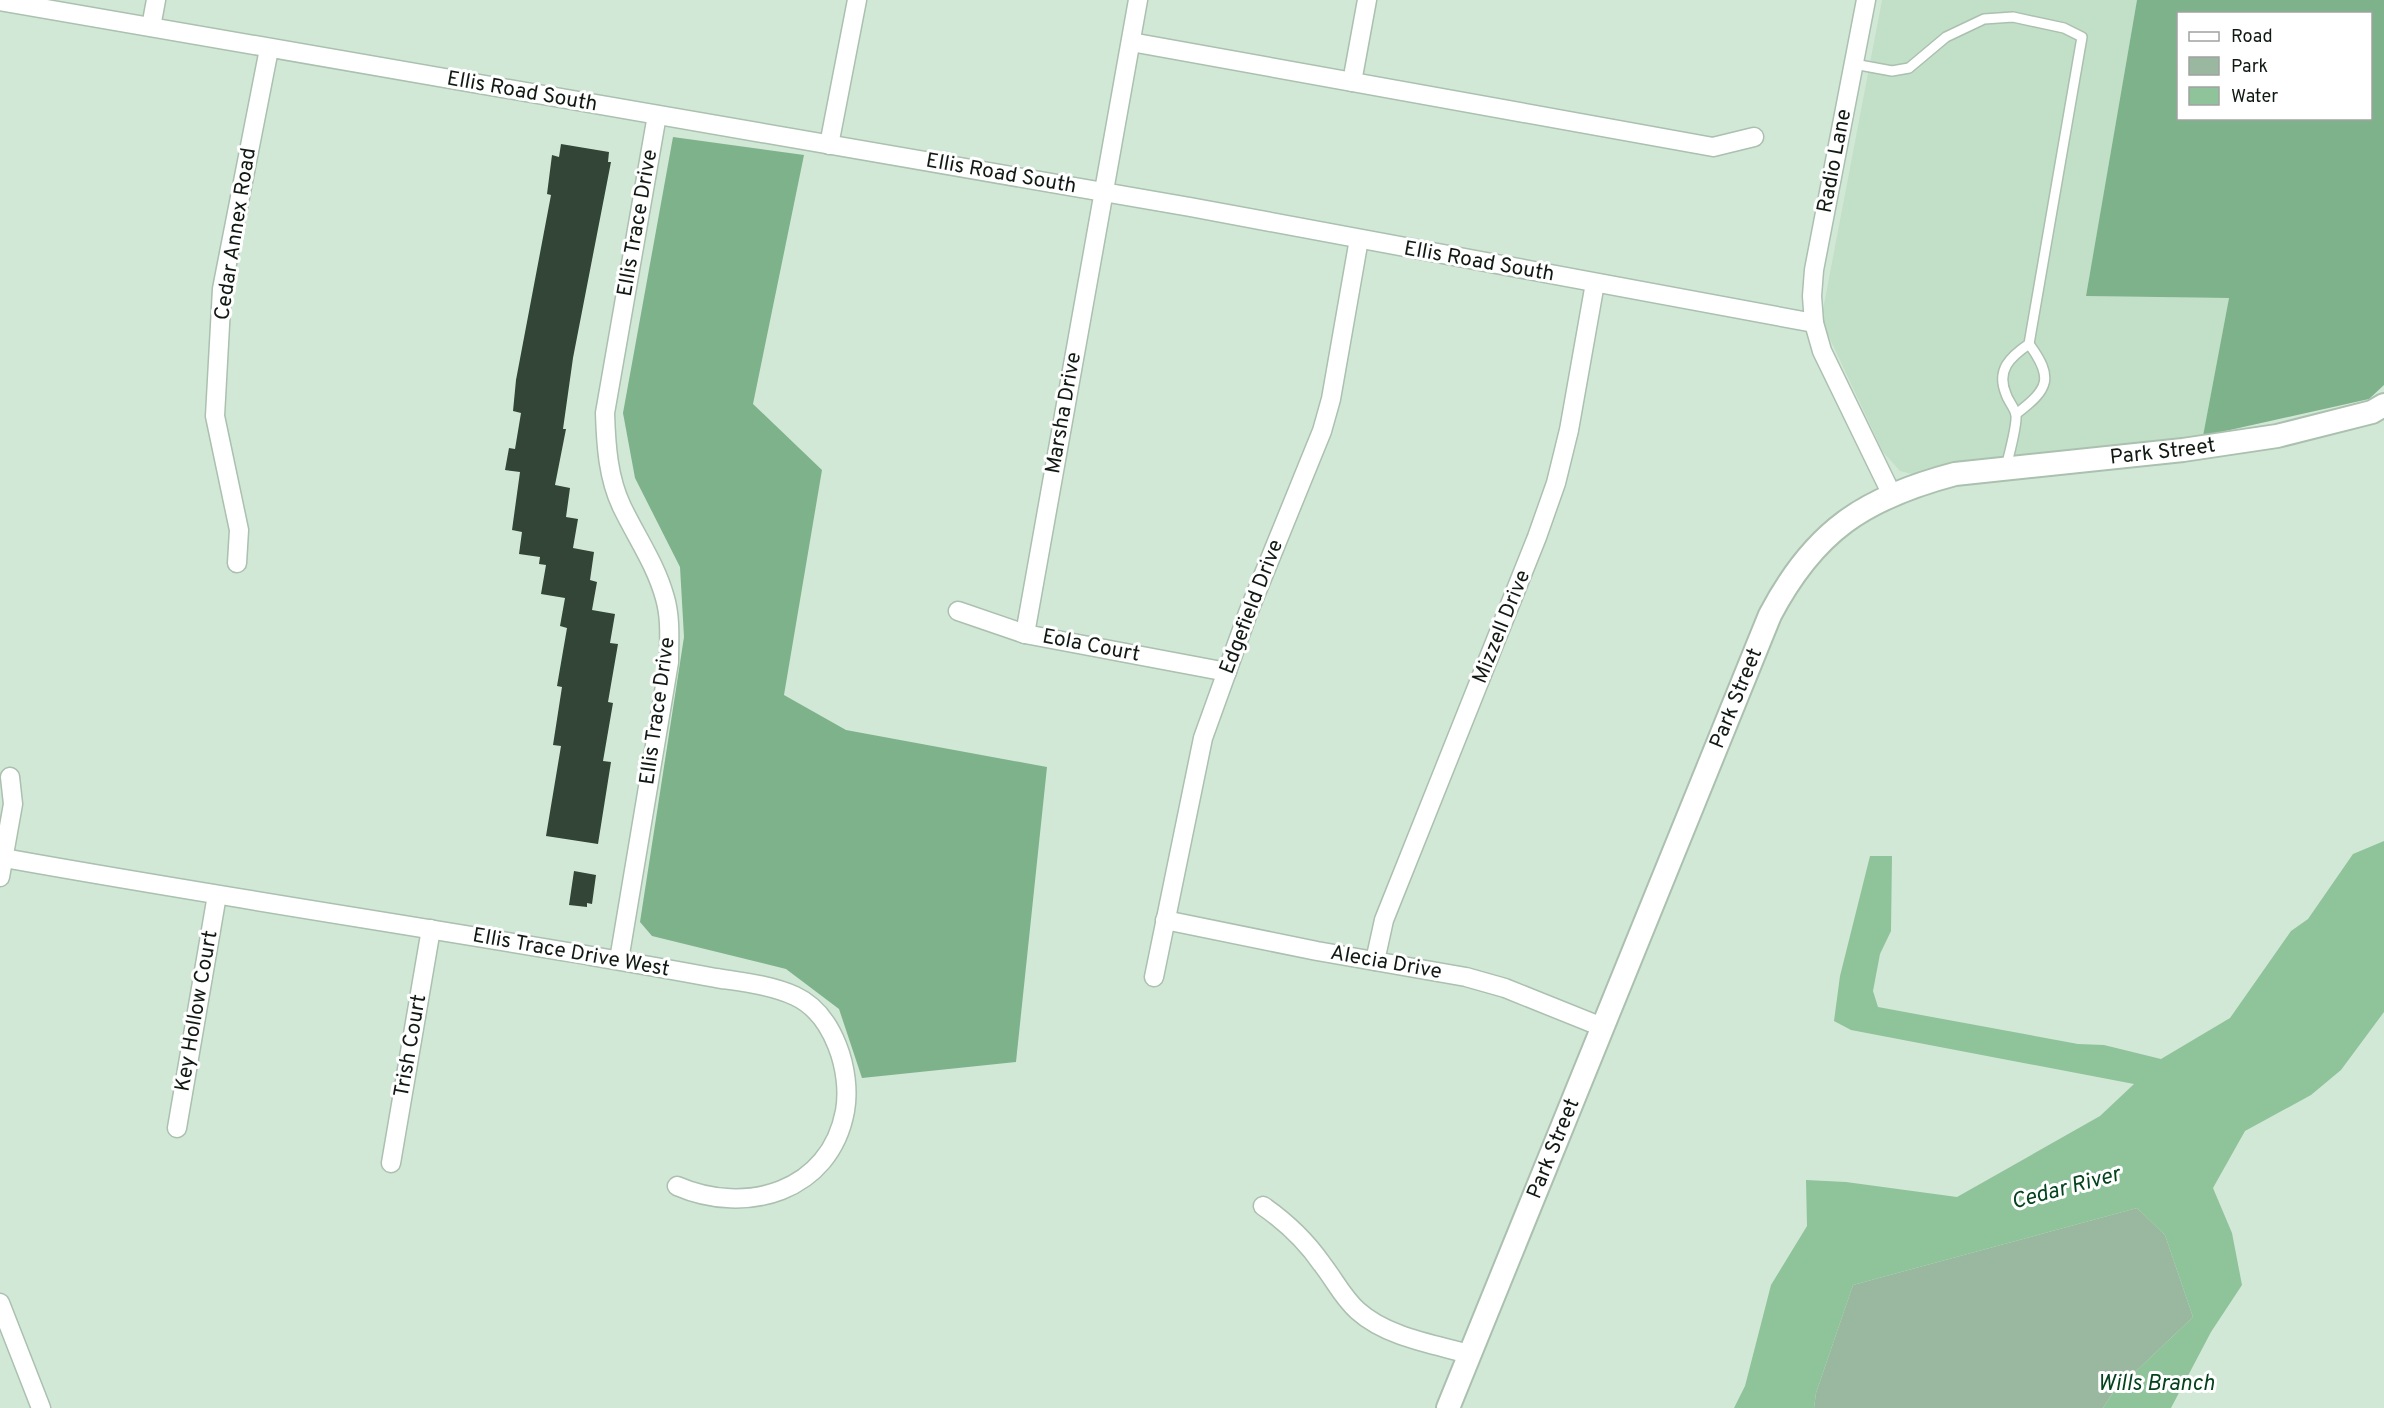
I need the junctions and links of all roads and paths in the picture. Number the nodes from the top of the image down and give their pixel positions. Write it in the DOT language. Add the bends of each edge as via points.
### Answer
graph roads {
  1 [pos="156,0"];
  2 [pos="857,0"];
  3 [pos="1138,0"];
  4 [pos="1367,0"];
  5 [pos="1866,0"];
  6 [pos="0,1"];
  7 [pos="151,27"];
  8 [pos="1131,42"];
  9 [pos="270,49"];
  10 [pos="1854,64"];
  11 [pos="1352,82"];
  12 [pos="657,115"];
  13 [pos="1754,137"];
  14 [pos="829,145"];
  15 [pos="1103,192"];
  16 [pos="1359,239"];
  17 [pos="1595,283"];
  18 [pos="1814,323"];
  19 [pos="2029,344"];
  20 [pos="2384,405"];
  21 [pos="2016,414"];
  22 [pos="2006,467"];
  23 [pos="1892,495"];
  24 [pos="237,563"];
  25 [pos="957,611"];
  26 [pos="1024,634"];
  27 [pos="1227,672"];
  28 [pos="10,777"];
  29 [pos="4,858"];
  30 [pos="0,877"];
  31 [pos="217,895"];
  32 [pos="1165,920"];
  33 [pos="431,929"];
  34 [pos="619,960"];
  35 [pos="1375,961"];
  36 [pos="1154,977"];
  37 [pos="1602,1027"];
  38 [pos="177,1128"];
  39 [pos="391,1163"];
  40 [pos="677,1186"];
  41 [pos="1263,1206"];
  42 [pos="0,1303"];
  43 [pos="1469,1354"];
  44 [pos="41,1408"];
  45 [pos="1448,1408"];
  1 -- 7 [label="street"];
  2 -- 14 [label="street"];
  3 -- 8 [label="street, Marsha Drive"];
  4 -- 11 [label="street"];
  5 -- 10 [label="street, Radio Lane"];
  6 -- 7 [label="street, Ellis Road South"];
  7 -- 9 [label="street, Ellis Road South"];
  8 -- 11 [label="street"];
  8 -- 15 [label="street, Marsha Drive"];
  9 -- 12 [label="street, Ellis Road South"];
  9 -- 24 [label="street, Cedar Annex Road" via="222,289 215,416 239,530"];
  10 -- 18 [label="street, Radio Lane" via="1814,270"];
  10 -- 19 [label="lane" via="1892,71 1909,68 1946,37 1984,19 2013,17 2064,28 2082,38"];
  11 -- 13 [label="street" via="1713,147"];
  12 -- 14 [label="street, Ellis Road South"];
  12 -- 34 [label="street, Ellis Trace Drive" via="605,413 609,470 622,506 658,576 669,629 669,662"];
  14 -- 15 [label="street, Ellis Road South"];
  15 -- 16 [label="street, Ellis Road South"];
  15 -- 26 [label="street, Marsha Drive"];
  16 -- 17 [label="street, Ellis Road South"];
  16 -- 27 [label="street, Edgefield Drive" via="1322,431"];
  17 -- 18 [label="street, Ellis Road South"];
  17 -- 35 [label="street, Mizzell Drive" via="1556,483 1384,920"];
  18 -- 23 [label="street" via="1822,351"];
  19 -- 21 [label="lane" via="2003,368 2001,380"];
  19 -- 21 [label="lane" via="2046,375 2042,390"];
  20 -- 22 [label="street, Park Street" via="2372,412 2277,436 2183,450"];
  21 -- 22 [label="lane"];
  22 -- 23 [label="street, Park Street" via="1955,474"];
  23 -- 37 [label="street, Park Street" via="1853,515 1824,538 1785,585 1734,699"];
  25 -- 26 [label="street, Eola Court"];
  26 -- 27 [label="street, Eola Court"];
  27 -- 32 [label="street, Edgefield Drive" via="1203,738"];
  28 -- 29 [label="street" via="13,804"];
  29 -- 30 [label="street"];
  29 -- 31 [label="street, Ellis Trace Drive West"];
  31 -- 33 [label="street, Ellis Trace Drive West"];
  31 -- 38 [label="street, Key Hollow Court"];
  32 -- 35 [label="street, Alecia Drive"];
  32 -- 36 [label="street, Edgefield Drive"];
  33 -- 34 [label="street, Ellis Trace Drive West"];
  33 -- 39 [label="street, Trish Court"];
  34 -- 40 [label="street, Ellis Trace Drive West" via="796,996 830,1031 845,1070 847,1099 839,1133 819,1164 798,1182 755,1198 728,1200"];
  35 -- 37 [label="street, Alecia Drive" via="1505,988"];
  37 -- 43 [label="street, Park Street"];
  41 -- 43 [label="street" via="1306,1244 1351,1304 1371,1321 1398,1334"];
  42 -- 44 [label="street"];
  43 -- 45 [label="street, Park Street"];
}
